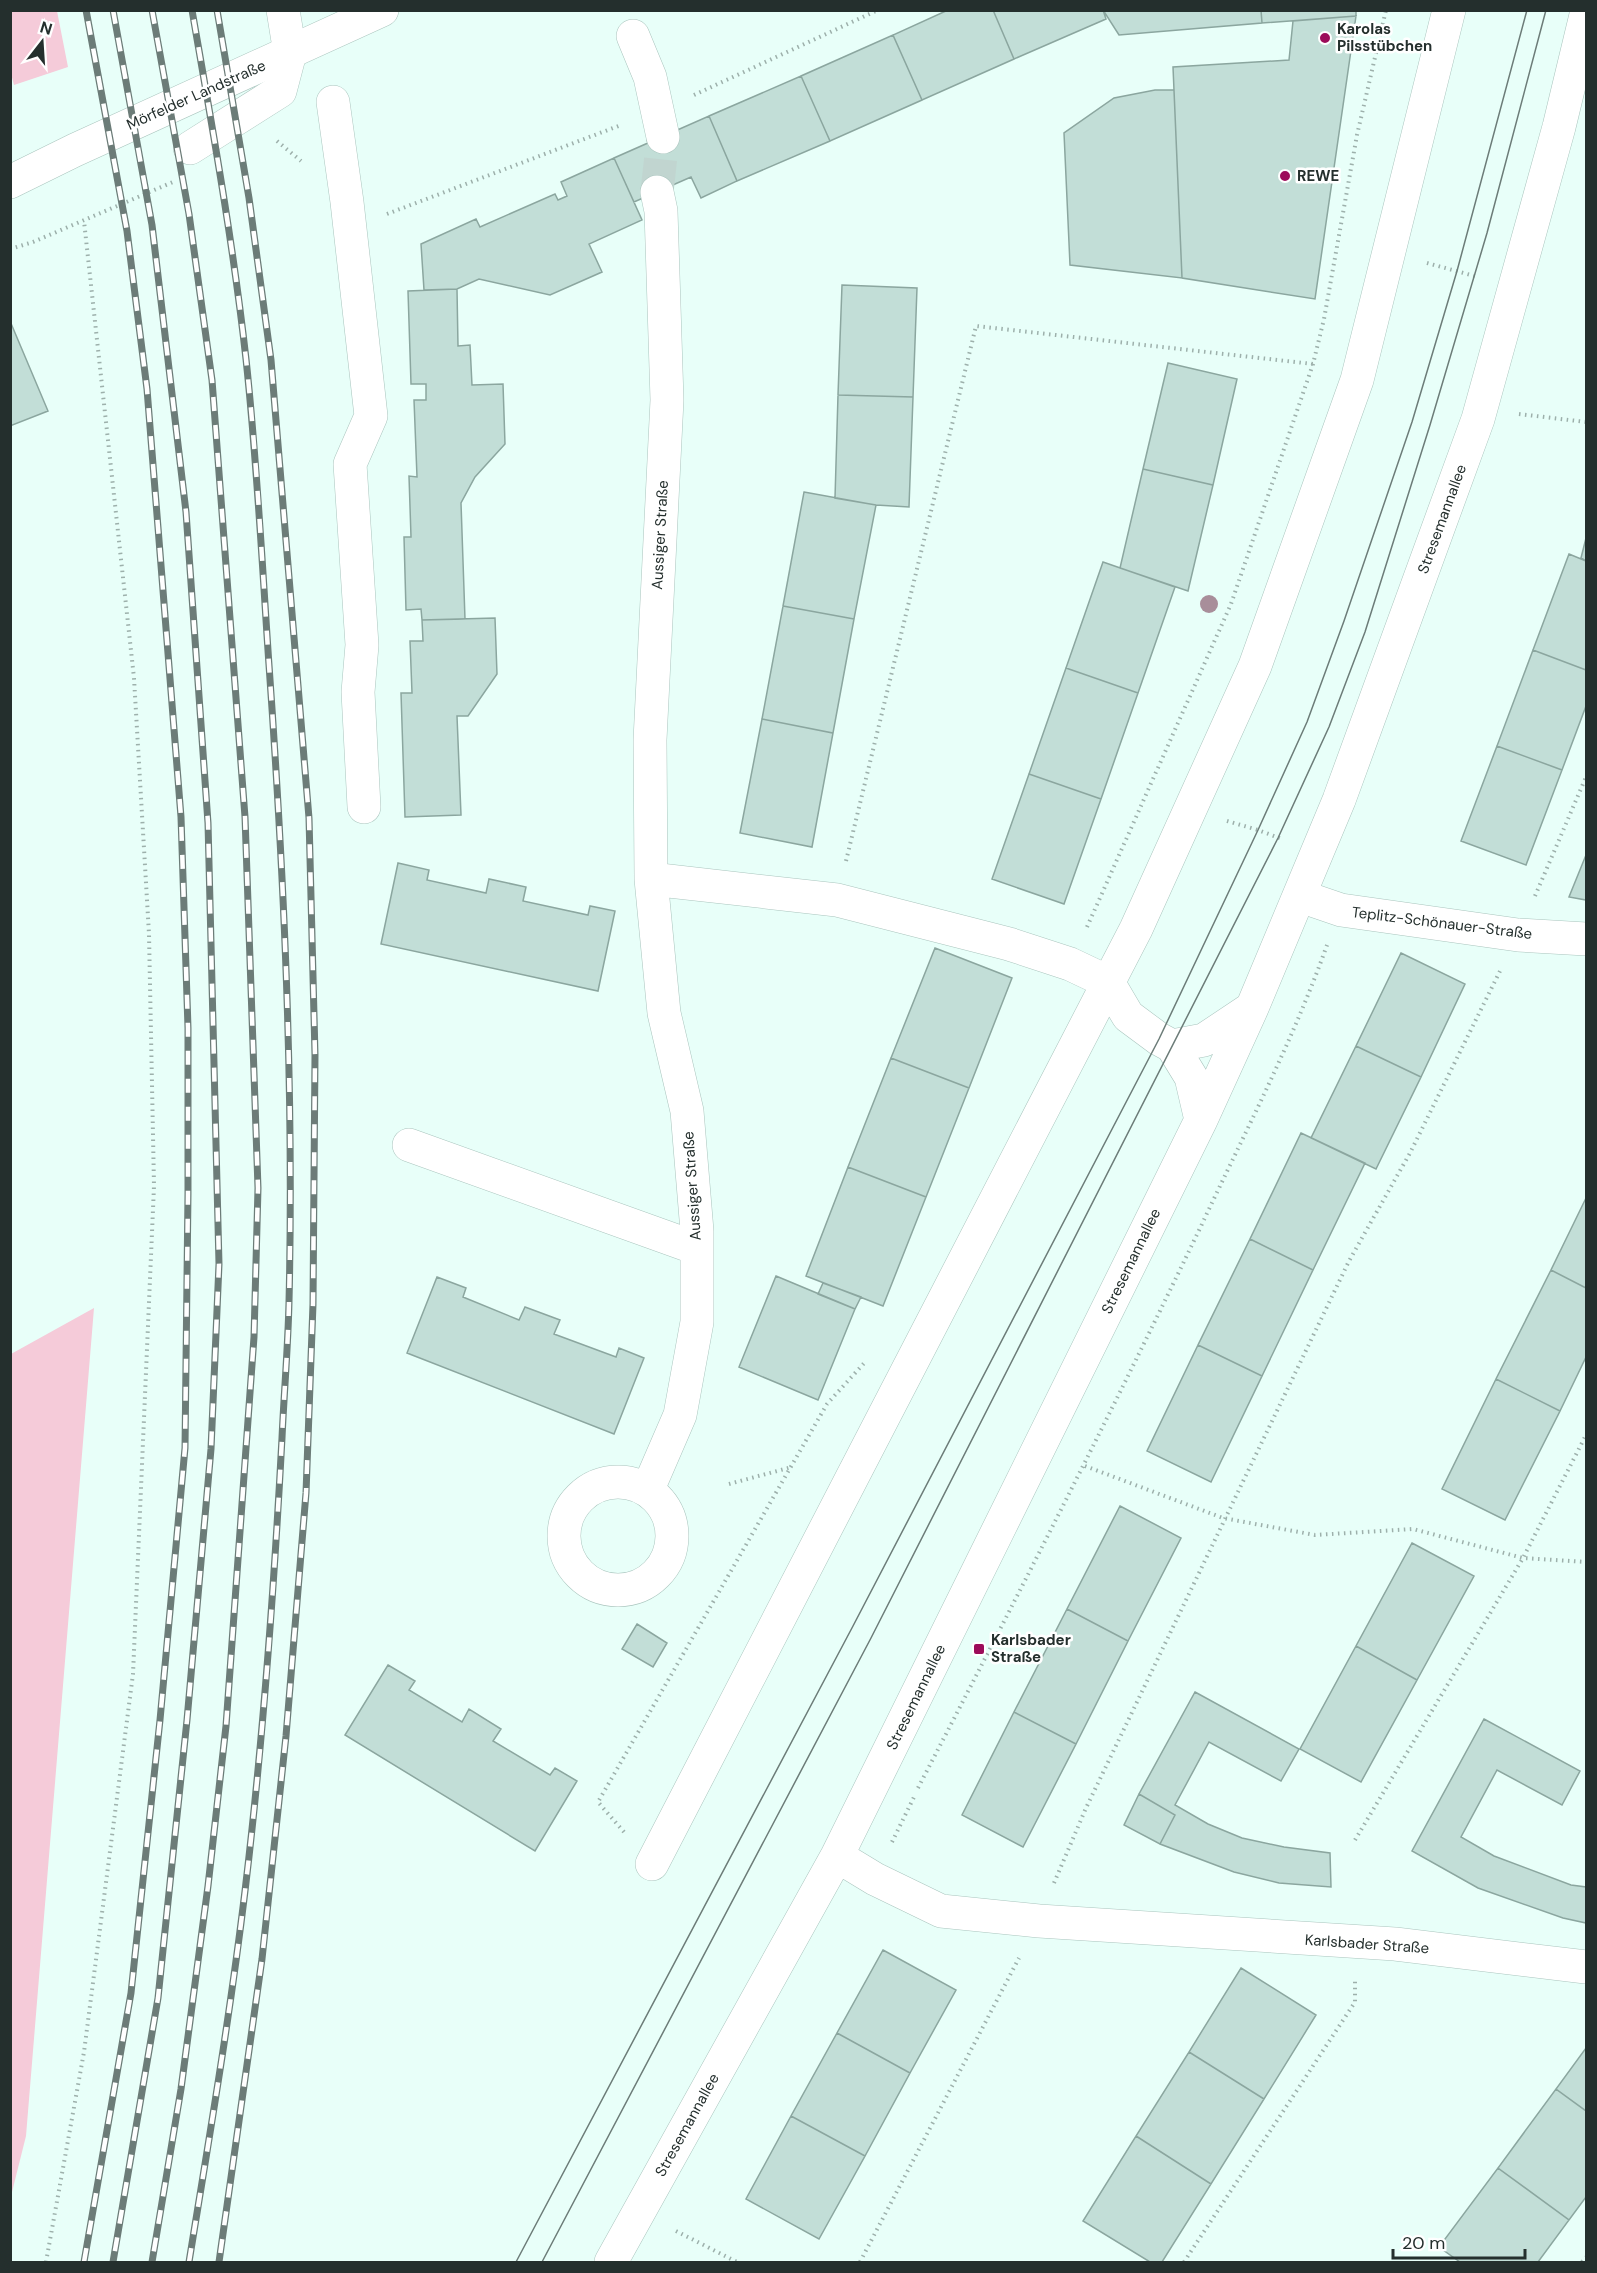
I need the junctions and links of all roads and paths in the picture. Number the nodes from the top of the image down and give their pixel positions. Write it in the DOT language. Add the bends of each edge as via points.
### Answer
graph roads {
  1 [pos="283,10"];
  2 [pos="382,10"];
  3 [pos="878,10"];
  4 [pos="1386,10"];
  5 [pos="1449,10"];
  6 [pos="1587,15"];
  7 [pos="633,36"];
  8 [pos="290,53"];
  9 [pos="333,102"];
  10 [pos="1573,120"];
  11 [pos="661,124"];
  12 [pos="274,138"];
  13 [pos="190,148"];
  14 [pos="179,180"];
  15 [pos="10,182"];
  16 [pos="657,192"];
  17 [pos="347,202"];
  18 [pos="84,221"];
  19 [pos="1339,237"];
  20 [pos="10,249"];
  21 [pos="1389,252"];
  22 [pos="1514,288"];
  23 [pos="1313,364"];
  24 [pos="1516,413"];
  25 [pos="1587,422"];
  26 [pos="1587,777"];
  27 [pos="364,807"];
  28 [pos="1130,829"];
  29 [pos="1223,831"];
  30 [pos="1287,841"];
  31 [pos="1170,849"];
  32 [pos="651,879"];
  33 [pos="1300,896"];
  34 [pos="837,900"];
  35 [pos="1518,935"];
  36 [pos="1587,939"];
  37 [pos="1070,964"];
  38 [pos="1108,982"];
  39 [pos="1252,1008"];
  40 [pos="1172,1046"];
  41 [pos="1200,1120"];
  42 [pos="409,1145"];
  43 [pos="696,1248"];
  44 [pos="872,1354"];
  45 [pos="1587,1435"];
  46 [pos="793,1466"];
  47 [pos="1084,1466"];
  48 [pos="729,1484"];
  49 [pos="648,1489"];
  50 [pos="1223,1518"];
  51 [pos="1523,1558"];
  52 [pos="1587,1562"];
  53 [pos="1355,1840"];
  54 [pos="837,1856"];
  55 [pos="652,1864"];
  56 [pos="1039,1921"];
  57 [pos="1354,1943"];
  58 [pos="1587,1967"];
  59 [pos="676,2231"];
  60 [pos="1587,2257"];
  61 [pos="46,2262"];
  62 [pos="611,2262"];
  63 [pos="737,2262"];
  64 [pos="860,2262"];
  65 [pos="1184,2262"];
  66 [pos="1582,2262"];
  1 -- 8 [label="street"];
  2 -- 8 [label="street, Mörfelder Landstraße"];
  3 -- 11 [label="path"];
  4 -- 19 [label="path" via="1357,135"];
  5 -- 21 [label="street"];
  6 -- 10 [label="street, Stresemannallee"];
  7 -- 11 [label="street" via="645,63"];
  8 -- 13 [label="street" via="280,91"];
  8 -- 15 [label="street, Mörfelder Landstraße"];
  9 -- 17 [label="street"];
  10 -- 22 [label="street, Stresemannallee"];
  11 -- 17 [label="path" via="389,215"];
  12 -- 17 [label="path"];
  14 -- 18 [label="path"];
  16 -- 32 [label="street, Aussiger Straße" via="667,400 650,740"];
  17 -- 27 [label="street" via="371,416 350,464 363,645 358,692"];
  18 -- 20 [label="path"];
  18 -- 61 [label="path" via="134,678 149,934 154,1186 133,1674 84,2052"];
  19 -- 21 [label="path"];
  19 -- 23 [label="path"];
  21 -- 22 [label="path"];
  21 -- 31 [label="street" via="1358,380 1255,666"];
  22 -- 33 [label="street, Stresemannallee" via="1478,418 1339,800"];
  23 -- 28 [label="path" via="1231,604"];
  23 -- 34 [label="path" via="976,326"];
  24 -- 25 [label="path"];
  26 -- 35 [label="path"];
  28 -- 31 [label="path"];
  28 -- 37 [label="path"];
  29 -- 30 [label="path" via="1227,820"];
  31 -- 38 [label="street"];
  32 -- 34 [label="street"];
  32 -- 43 [label="street, Aussiger Straße" via="664,1013 687,1111"];
  33 -- 35 [label="street, Teplitz-Schönauer-Straße" via="1341,910"];
  33 -- 39 [label="street, Stresemannallee"];
  34 -- 37 [label="street" via="1009,944"];
  35 -- 36 [label="street, Teplitz-Schönauer-Straße"];
  35 -- 50 [label="path" via="1410,1153 1348,1261"];
  37 -- 38 [label="street"];
  38 -- 40 [label="street" via="1128,1016"];
  38 -- 55 [label="street"];
  39 -- 40 [label="street" via="1204,1040"];
  39 -- 41 [label="street, Stresemannallee"];
  40 -- 41 [label="street" via="1191,1077"];
  41 -- 54 [label="street, Stresemannallee"];
  42 -- 43 [label="street"];
  43 -- 49 [label="street, Aussiger Straße" via="697,1322 680,1415"];
  44 -- 46 [label="path" via="827,1404"];
  45 -- 51 [label="path"];
  46 -- 48 [label="path"];
  46 -- 55 [label="path" via="598,1802"];
  47 -- 50 [label="path"];
  50 -- 51 [label="path" via="1315,1535 1413,1529"];
  50 -- 56 [label="path" via="1086,1808"];
  51 -- 52 [label="path"];
  51 -- 53 [label="path"];
  54 -- 56 [label="street, Karlsbader Straße" via="941,1911"];
  54 -- 62 [label="street, Stresemannallee"];
  56 -- 57 [label="street, Karlsbader Straße"];
  56 -- 64 [label="path"];
  57 -- 58 [label="street, Karlsbader Straße" via="1395,1944"];
  57 -- 65 [label="path" via="1355,2002"];
  59 -- 63 [label="path"];
  60 -- 66 [label="path"];
}
